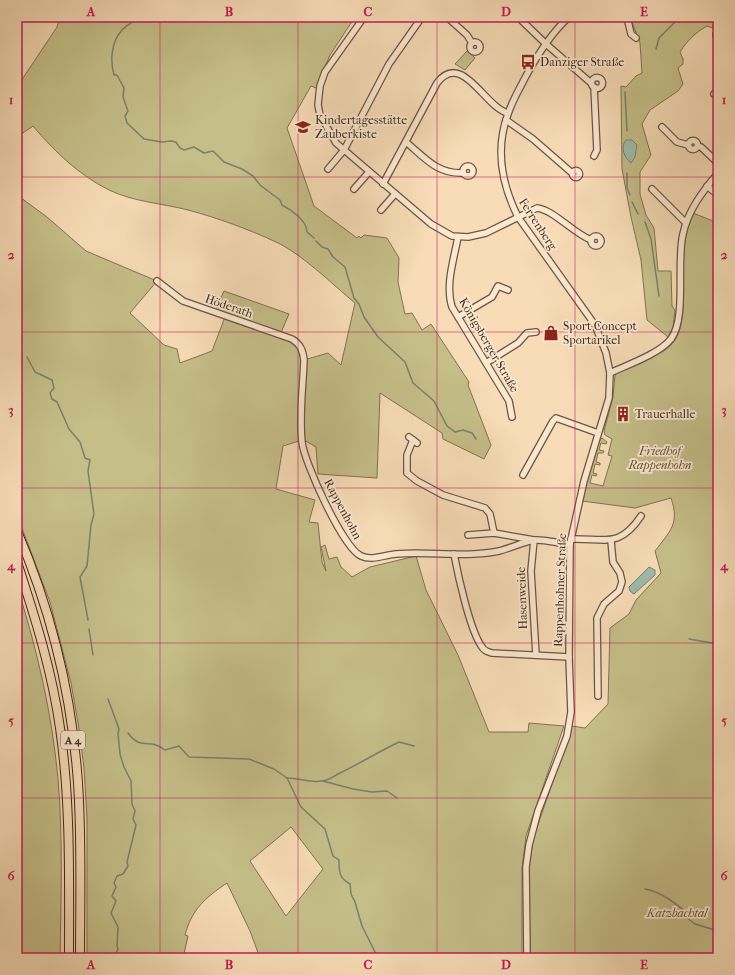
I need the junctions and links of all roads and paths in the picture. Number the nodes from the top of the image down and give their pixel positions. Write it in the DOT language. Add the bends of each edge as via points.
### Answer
graph roads {
  1 [pos="364,17"];
  2 [pos="422,17"];
  3 [pos="447,17"];
  4 [pos="518,17"];
  5 [pos="569,17"];
  6 [pos="627,17"];
  7 [pos="636,38"];
  8 [pos="472,43"];
  9 [pos="546,44"];
  10 [pos="508,113"];
  11 [pos="506,120"];
  12 [pos="662,127"];
  13 [pos="406,142"];
  14 [pos="344,150"];
  15 [pos="594,156"];
  16 [pos="718,163"];
  17 [pos="328,169"];
  18 [pos="369,172"];
  19 [pos="463,173"];
  20 [pos="572,173"];
  21 [pos="718,174"];
  22 [pos="383,184"];
  23 [pos="707,186"];
  24 [pos="354,189"];
  25 [pos="652,190"];
  26 [pos="394,194"];
  27 [pos="718,195"];
  28 [pos="381,210"];
  29 [pos="518,217"];
  30 [pos="686,223"];
  31 [pos="458,237"];
  32 [pos="591,240"];
  33 [pos="157,282"];
  34 [pos="508,290"];
  35 [pos="458,317"];
  36 [pos="536,332"];
  37 [pos="298,343"];
  38 [pos="486,363"];
  39 [pos="610,373"];
  40 [pos="512,418"];
  41 [pos="598,433"];
  42 [pos="413,440"];
  43 [pos="523,475"];
  44 [pos="641,516"];
  45 [pos="17,531"];
  46 [pos="494,533"];
  47 [pos="468,535"];
  48 [pos="534,540"];
  49 [pos="571,541"];
  50 [pos="611,541"];
  51 [pos="454,554"];
  52 [pos="17,562"];
  53 [pos="536,655"];
  54 [pos="569,657"];
  55 [pos="598,696"];
  56 [pos="69,958"];
  57 [pos="80,958"];
  58 [pos="527,958"];
  1 -- 14 [label="street" via="325,72 320,86 320,115 330,135"];
  2 -- 14 [label="street" via="389,64"];
  3 -- 8 [label="street" via="467,34"];
  4 -- 9 [label="street"];
  5 -- 9 [label="street, Ferrenberg"];
  6 -- 7 [label="street" via="631,34"];
  9 -- 10 [label="street, Ferrenberg"];
  9 -- 15 [label="street" via="592,85 597,150"];
  10 -- 11 [label="street, Ferrenberg"];
  10 -- 13 [label="street" via="496,107 463,75 451,73 443,76 437,83"];
  11 -- 20 [label="street" via="533,139"];
  11 -- 29 [label="street, Ferrenberg" via="502,140 502,165 507,193"];
  12 -- 16 [label="street" via="677,142 688,145 694,140"];
  13 -- 19 [label="street" via="437,168 450,173"];
  13 -- 22 [label="street"];
  14 -- 17 [label="street"];
  14 -- 18 [label="street"];
  18 -- 22 [label="street"];
  18 -- 24 [label="street"];
  21 -- 23 [label="street"];
  22 -- 26 [label="street"];
  23 -- 27 [label="street"];
  23 -- 30 [label="street"];
  25 -- 30 [label="street"];
  26 -- 28 [label="street"];
  26 -- 31 [label="street" via="431,224 445,233"];
  29 -- 31 [label="street" via="486,233"];
  29 -- 32 [label="street" via="532,209 541,208"];
  29 -- 39 [label="street, Ferrenberg" via="595,325 603,343"];
  30 -- 39 [label="street" via="680,249 679,314 675,332 662,346"];
  31 -- 35 [label="street, Königsberger Straße" via="449,295"];
  33 -- 37 [label="street, Höderath" via="183,301"];
  34 -- 35 [label="street" via="498,286 492,297"];
  35 -- 38 [label="street, Königsberger Straße"];
  36 -- 38 [label="street" via="527,334 518,343"];
  37 -- 51 [label="street, Rappenhohn" via="304,353 303,450 314,479 351,548 360,556 373,558 413,553"];
  38 -- 40 [label="street, Königsberger Straße" via="509,401"];
  39 -- 41 [label="street, Rappenhohner Straße" via="609,398"];
  41 -- 43 [label="street" via="556,418"];
  41 -- 49 [label="street, Rappenhohner Straße"];
  42 -- 46 [label="street" via="408,455 407,473 417,482 452,498 485,508 490,514"];
  44 -- 50 [label="street" via="633,529"];
  45 -- 57 [label="highway, A 4" via="33,571 54,641 72,725 80,818"];
  46 -- 47 [label="street, Rappenhohn"];
  46 -- 48 [label="street, Rappenhohn"];
  48 -- 49 [label="street, Rappenhohn"];
  48 -- 51 [label="street, Rappenhohn" via="498,551"];
  48 -- 53 [label="street, Hasenweide" via="531,571"];
  49 -- 50 [label="street, Rappenhohn"];
  49 -- 54 [label="street, Rappenhohner Straße"];
  50 -- 55 [label="street" via="613,562 622,582 619,591 604,604 597,618"];
  51 -- 53 [label="street" via="463,594 482,648 492,653"];
  52 -- 56 [label="highway, A 4" via="44,644 60,728 69,827"];
  53 -- 54 [label="street"];
  54 -- 58 [label="street, Rappenhohner Straße" via="569,727 538,811 529,845 526,867"];
}
